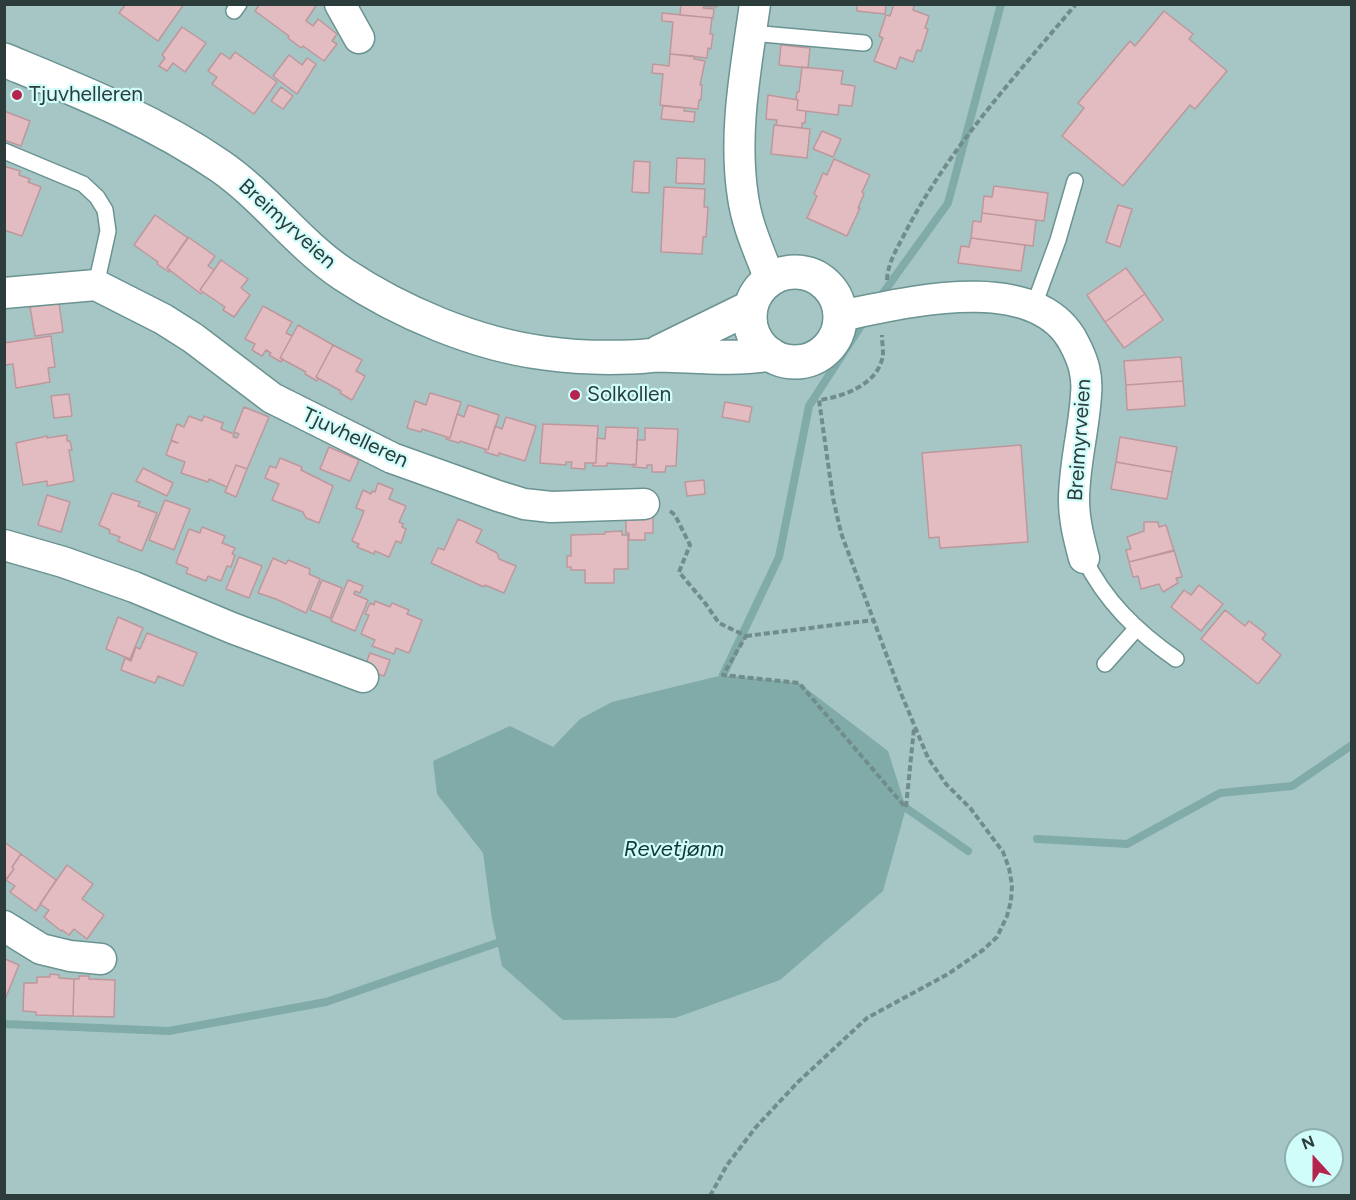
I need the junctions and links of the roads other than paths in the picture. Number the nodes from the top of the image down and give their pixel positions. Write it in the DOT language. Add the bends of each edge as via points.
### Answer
graph roads {
  1 [pos="340,4"];
  2 [pos="753,19"];
  3 [pos="359,38"];
  4 [pos="864,43"];
  5 [pos="4,60"];
  6 [pos="4,151"];
  7 [pos="1075,181"];
  8 [pos="770,280"];
  9 [pos="96,285"];
  10 [pos="4,293"];
  11 [pos="752,307"];
  12 [pos="1033,308"];
  13 [pos="840,315"];
  14 [pos="770,354"];
  15 [pos="652,355"];
  16 [pos="644,504"];
  17 [pos="4,545"];
  18 [pos="1084,558"];
  19 [pos="1136,629"];
  20 [pos="1176,659"];
  21 [pos="1105,664"];
  22 [pos="363,677"];
  23 [pos="4,926"];
  24 [pos="102,960"];
  1 -- 3 [label="street"];
  2 -- 4 [label="lane"];
  2 -- 8 [label="street" via="739,135 740,165 750,226"];
  5 -- 15 [label="street, Breimyrveien" via="105,101 184,142 252,191 312,251 343,274 428,319 510,348 545,354"];
  6 -- 9 [label="lane" via="83,184 97,197 105,210 108,231"];
  7 -- 12 [label="lane"];
  8 -- 11 [label="street" via="758,291"];
  8 -- 13 [label="street" via="796,272 821,280 831,290"];
  9 -- 10 [label="street"];
  9 -- 16 [label="street, Tjuvhelleren" via="193,338 272,398 392,458 524,504"];
  11 -- 14 [label="street" via="753,333"];
  11 -- 15 [label="street, Breimyrveien"];
  12 -- 13 [label="street, Breimyrveien" via="1003,298 968,296"];
  12 -- 18 [label="street, Breimyrveien" via="1064,327 1083,360 1086,374 1074,499"];
  13 -- 14 [label="street" via="832,342 811,359 797,362"];
  14 -- 15 [label="street, Breimyrveien" via="747,358"];
  17 -- 22 [label="street" via="134,587"];
  18 -- 19 [label="lane, Breimyrveien" via="1101,590"];
  19 -- 20 [label="lane, Breimyrveien"];
  19 -- 21 [label="lane"];
  23 -- 24 [label="street" via="41,949"];
}
